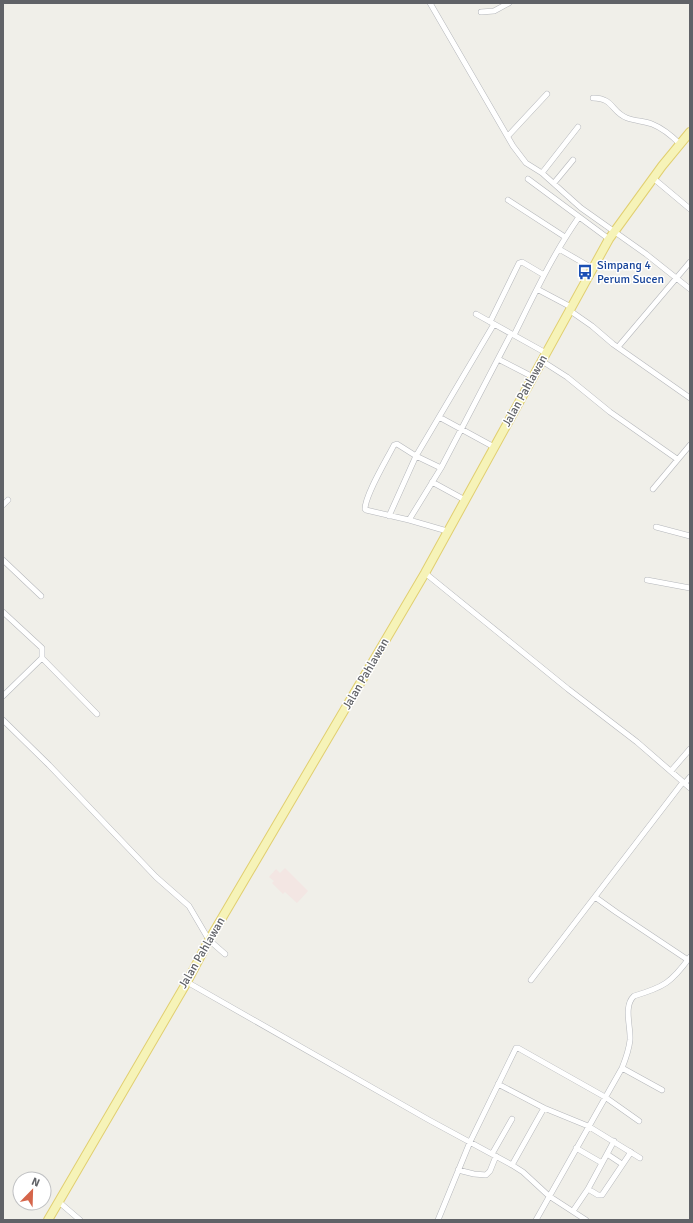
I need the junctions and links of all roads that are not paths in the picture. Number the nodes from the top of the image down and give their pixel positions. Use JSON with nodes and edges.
{"nodes":[{"id":1,"x":430,"y":3,"type":"edge"},
{"id":2,"x":509,"y":3,"type":"edge"},
{"id":3,"x":481,"y":12,"type":"dead end"},
{"id":4,"x":547,"y":94,"type":"dead end"},
{"id":5,"x":593,"y":98,"type":"dead end"},
{"id":6,"x":578,"y":126,"type":"dead end"},
{"id":7,"x":690,"y":132,"type":"edge"},
{"id":8,"x":508,"y":136,"type":"junction"},
{"id":9,"x":680,"y":144,"type":"junction"},
{"id":10,"x":573,"y":160,"type":"dead end"},
{"id":11,"x":542,"y":173,"type":"junction"},
{"id":12,"x":652,"y":178,"type":"junction"},
{"id":13,"x":528,"y":179,"type":"dead end"},
{"id":14,"x":554,"y":184,"type":"junction"},
{"id":15,"x":508,"y":200,"type":"dead end"},
{"id":16,"x":690,"y":209,"type":"edge"},
{"id":17,"x":579,"y":217,"type":"junction"},
{"id":18,"x":613,"y":231,"type":"junction"},
{"id":19,"x":565,"y":237,"type":"junction"},
{"id":20,"x":609,"y":239,"type":"junction"},
{"id":21,"x":559,"y":249,"type":"junction"},
{"id":22,"x":690,"y":262,"type":"edge"},
{"id":23,"x":592,"y":268,"type":"junction"},
{"id":24,"x":544,"y":275,"type":"junction"},
{"id":25,"x":676,"y":278,"type":"junction"},
{"id":26,"x":537,"y":288,"type":"junction"},
{"id":27,"x":690,"y":289,"type":"edge"},
{"id":28,"x":570,"y":308,"type":"junction"},
{"id":29,"x":476,"y":314,"type":"dead end"},
{"id":30,"x":492,"y":323,"type":"junction"},
{"id":31,"x":513,"y":335,"type":"junction"},
{"id":32,"x":618,"y":347,"type":"junction"},
{"id":33,"x":546,"y":352,"type":"junction"},
{"id":34,"x":498,"y":359,"type":"junction"},
{"id":35,"x":542,"y":361,"type":"junction"},
{"id":36,"x":533,"y":377,"type":"junction"},
{"id":37,"x":690,"y":398,"type":"edge"},
{"id":38,"x":439,"y":417,"type":"junction"},
{"id":39,"x":461,"y":429,"type":"junction"},
{"id":40,"x":690,"y":445,"type":"edge"},
{"id":41,"x":494,"y":447,"type":"junction"},
{"id":42,"x":416,"y":456,"type":"junction"},
{"id":43,"x":677,"y":459,"type":"junction"},
{"id":44,"x":441,"y":468,"type":"junction"},
{"id":45,"x":432,"y":482,"type":"junction"},
{"id":46,"x":653,"y":489,"type":"dead end"},
{"id":47,"x":8,"y":500,"type":"dead end"},
{"id":48,"x":465,"y":500,"type":"junction"},
{"id":49,"x":3,"y":505,"type":"edge"},
{"id":50,"x":389,"y":516,"type":"junction"},
{"id":51,"x":409,"y":520,"type":"junction"},
{"id":52,"x":656,"y":527,"type":"dead end"},
{"id":53,"x":447,"y":531,"type":"junction"},
{"id":54,"x":690,"y":536,"type":"edge"},
{"id":55,"x":3,"y":560,"type":"edge"},
{"id":56,"x":425,"y":573,"type":"junction"},
{"id":57,"x":647,"y":580,"type":"dead end"},
{"id":58,"x":690,"y":588,"type":"edge"},
{"id":59,"x":41,"y":596,"type":"dead end"},
{"id":60,"x":3,"y":612,"type":"edge"},
{"id":61,"x":42,"y":658,"type":"junction"},
{"id":62,"x":3,"y":696,"type":"edge"},
{"id":63,"x":97,"y":714,"type":"dead end"},
{"id":64,"x":3,"y":720,"type":"edge"},
{"id":65,"x":690,"y":749,"type":"edge"},
{"id":66,"x":671,"y":771,"type":"junction"},
{"id":67,"x":690,"y":777,"type":"edge"},
{"id":68,"x":684,"y":782,"type":"junction"},
{"id":69,"x":690,"y":788,"type":"edge"},
{"id":70,"x":595,"y":897,"type":"junction"},
{"id":71,"x":210,"y":940,"type":"junction"},
{"id":72,"x":225,"y":954,"type":"dead end"},
{"id":73,"x":689,"y":959,"type":"edge"},
{"id":74,"x":531,"y":980,"type":"dead end"},
{"id":75,"x":187,"y":982,"type":"junction"},
{"id":76,"x":622,"y":1068,"type":"junction"},
{"id":77,"x":498,"y":1084,"type":"junction"},
{"id":78,"x":662,"y":1090,"type":"dead end"},
{"id":79,"x":605,"y":1097,"type":"junction"},
{"id":80,"x":544,"y":1108,"type":"junction"},
{"id":81,"x":512,"y":1119,"type":"dead end"},
{"id":82,"x":639,"y":1121,"type":"dead end"},
{"id":83,"x":588,"y":1126,"type":"junction"},
{"id":84,"x":614,"y":1141,"type":"junction"},
{"id":85,"x":470,"y":1142,"type":"junction"},
{"id":86,"x":576,"y":1148,"type":"junction"},
{"id":87,"x":631,"y":1152,"type":"junction"},
{"id":88,"x":607,"y":1154,"type":"junction"},
{"id":89,"x":494,"y":1155,"type":"junction"},
{"id":90,"x":640,"y":1158,"type":"dead end"},
{"id":91,"x":602,"y":1163,"type":"junction"},
{"id":92,"x":512,"y":1164,"type":"junction"},
{"id":93,"x":622,"y":1164,"type":"junction"},
{"id":94,"x":458,"y":1170,"type":"junction"},
{"id":95,"x":588,"y":1189,"type":"junction"},
{"id":96,"x":549,"y":1196,"type":"junction"},
{"id":97,"x":59,"y":1202,"type":"junction"},
{"id":98,"x":573,"y":1211,"type":"junction"},
{"id":99,"x":48,"y":1220,"type":"edge"},
{"id":100,"x":80,"y":1220,"type":"edge"},
{"id":101,"x":438,"y":1220,"type":"edge"},
{"id":102,"x":536,"y":1220,"type":"edge"},
{"id":103,"x":586,"y":1220,"type":"edge"}],
"edges":[{"from":1,"to":8,"type":"street"},
{"from":2,"to":3,"type":"street"},
{"from":4,"to":8,"type":"street"},
{"from":5,"to":9,"type":"street"},
{"from":6,"to":11,"type":"street"},
{"from":7,"to":9,"type":"main road","name":"Jalan Pahlawan"},
{"from":8,"to":11,"type":"street"},
{"from":9,"to":12,"type":"main road","name":"Jalan Pahlawan"},
{"from":10,"to":14,"type":"street"},
{"from":11,"to":14,"type":"street"},
{"from":12,"to":16,"type":"street"},
{"from":12,"to":18,"type":"main road","name":"Jalan Pahlawan"},
{"from":13,"to":17,"type":"street"},
{"from":14,"to":18,"type":"street"},
{"from":15,"to":19,"type":"street"},
{"from":17,"to":19,"type":"street"},
{"from":17,"to":20,"type":"street"},
{"from":18,"to":20,"type":"main road","name":"Jalan Pahlawan"},
{"from":18,"to":25,"type":"street"},
{"from":19,"to":21,"type":"street"},
{"from":20,"to":23,"type":"main road","name":"Jalan Pahlawan"},
{"from":21,"to":23,"type":"street"},
{"from":21,"to":24,"type":"street"},
{"from":22,"to":25,"type":"street"},
{"from":23,"to":28,"type":"main road","name":"Jalan Pahlawan"},
{"from":24,"to":26,"type":"street"},
{"from":24,"to":30,"type":"street"},
{"from":25,"to":27,"type":"street"},
{"from":25,"to":32,"type":"street"},
{"from":26,"to":28,"type":"street"},
{"from":26,"to":31,"type":"street"},
{"from":28,"to":32,"type":"street"},
{"from":28,"to":33,"type":"main road","name":"Jalan Pahlawan"},
{"from":29,"to":30,"type":"street"},
{"from":30,"to":31,"type":"street"},
{"from":30,"to":38,"type":"street"},
{"from":31,"to":33,"type":"street"},
{"from":31,"to":34,"type":"street"},
{"from":32,"to":37,"type":"street"},
{"from":33,"to":35,"type":"main road","name":"Jalan Pahlawan"},
{"from":34,"to":36,"type":"street"},
{"from":34,"to":39,"type":"street"},
{"from":35,"to":36,"type":"main road","name":"Jalan Pahlawan"},
{"from":35,"to":43,"type":"street"},
{"from":36,"to":41,"type":"main road","name":"Jalan Pahlawan"},
{"from":38,"to":39,"type":"street"},
{"from":38,"to":42,"type":"street"},
{"from":39,"to":41,"type":"street"},
{"from":39,"to":44,"type":"street"},
{"from":40,"to":43,"type":"street"},
{"from":41,"to":48,"type":"main road","name":"Jalan Pahlawan"},
{"from":42,"to":44,"type":"street"},
{"from":42,"to":50,"type":"street"},
{"from":42,"to":50,"type":"street"},
{"from":43,"to":46,"type":"street"},
{"from":44,"to":45,"type":"street"},
{"from":45,"to":48,"type":"street"},
{"from":45,"to":51,"type":"street"},
{"from":47,"to":49,"type":"street"},
{"from":48,"to":53,"type":"main road","name":"Jalan Pahlawan"},
{"from":50,"to":51,"type":"street"},
{"from":51,"to":53,"type":"street"},
{"from":52,"to":54,"type":"street"},
{"from":53,"to":56,"type":"main road","name":"Jalan Pahlawan"},
{"from":55,"to":59,"type":"street"},
{"from":56,"to":66,"type":"street"},
{"from":56,"to":71,"type":"main road","name":"Jalan Pahlawan"},
{"from":57,"to":58,"type":"street"},
{"from":60,"to":61,"type":"street"},
{"from":61,"to":62,"type":"street"},
{"from":61,"to":63,"type":"street"},
{"from":64,"to":71,"type":"street"},
{"from":65,"to":66,"type":"street"},
{"from":66,"to":68,"type":"street"},
{"from":67,"to":68,"type":"street"},
{"from":68,"to":69,"type":"street"},
{"from":68,"to":70,"type":"street"},
{"from":70,"to":73,"type":"street"},
{"from":70,"to":74,"type":"street"},
{"from":71,"to":72,"type":"street"},
{"from":71,"to":75,"type":"main road","name":"Jalan Pahlawan"},
{"from":73,"to":76,"type":"street"},
{"from":75,"to":85,"type":"street"},
{"from":75,"to":97,"type":"main road","name":"Jalan Pahlawan"},
{"from":76,"to":78,"type":"street"},
{"from":76,"to":79,"type":"street"},
{"from":77,"to":79,"type":"street"},
{"from":77,"to":80,"type":"street"},
{"from":77,"to":85,"type":"street"},
{"from":79,"to":82,"type":"street"},
{"from":79,"to":83,"type":"street"},
{"from":80,"to":83,"type":"street"},
{"from":80,"to":92,"type":"street"},
{"from":81,"to":89,"type":"street"},
{"from":83,"to":84,"type":"street"},
{"from":83,"to":86,"type":"street"},
{"from":84,"to":87,"type":"street"},
{"from":84,"to":88,"type":"street"},
{"from":85,"to":89,"type":"street"},
{"from":85,"to":94,"type":"street"},
{"from":86,"to":91,"type":"street"},
{"from":86,"to":96,"type":"street"},
{"from":87,"to":90,"type":"street"},
{"from":87,"to":93,"type":"street"},
{"from":88,"to":91,"type":"street"},
{"from":88,"to":93,"type":"street"},
{"from":89,"to":92,"type":"street"},
{"from":89,"to":94,"type":"street"},
{"from":91,"to":95,"type":"street"},
{"from":92,"to":96,"type":"street"},
{"from":93,"to":95,"type":"street"},
{"from":94,"to":101,"type":"street"},
{"from":95,"to":98,"type":"street"},
{"from":96,"to":98,"type":"street"},
{"from":96,"to":102,"type":"street"},
{"from":97,"to":99,"type":"main road","name":"Jalan Pahlawan"},
{"from":97,"to":100,"type":"street"},
{"from":98,"to":103,"type":"street"}]}
